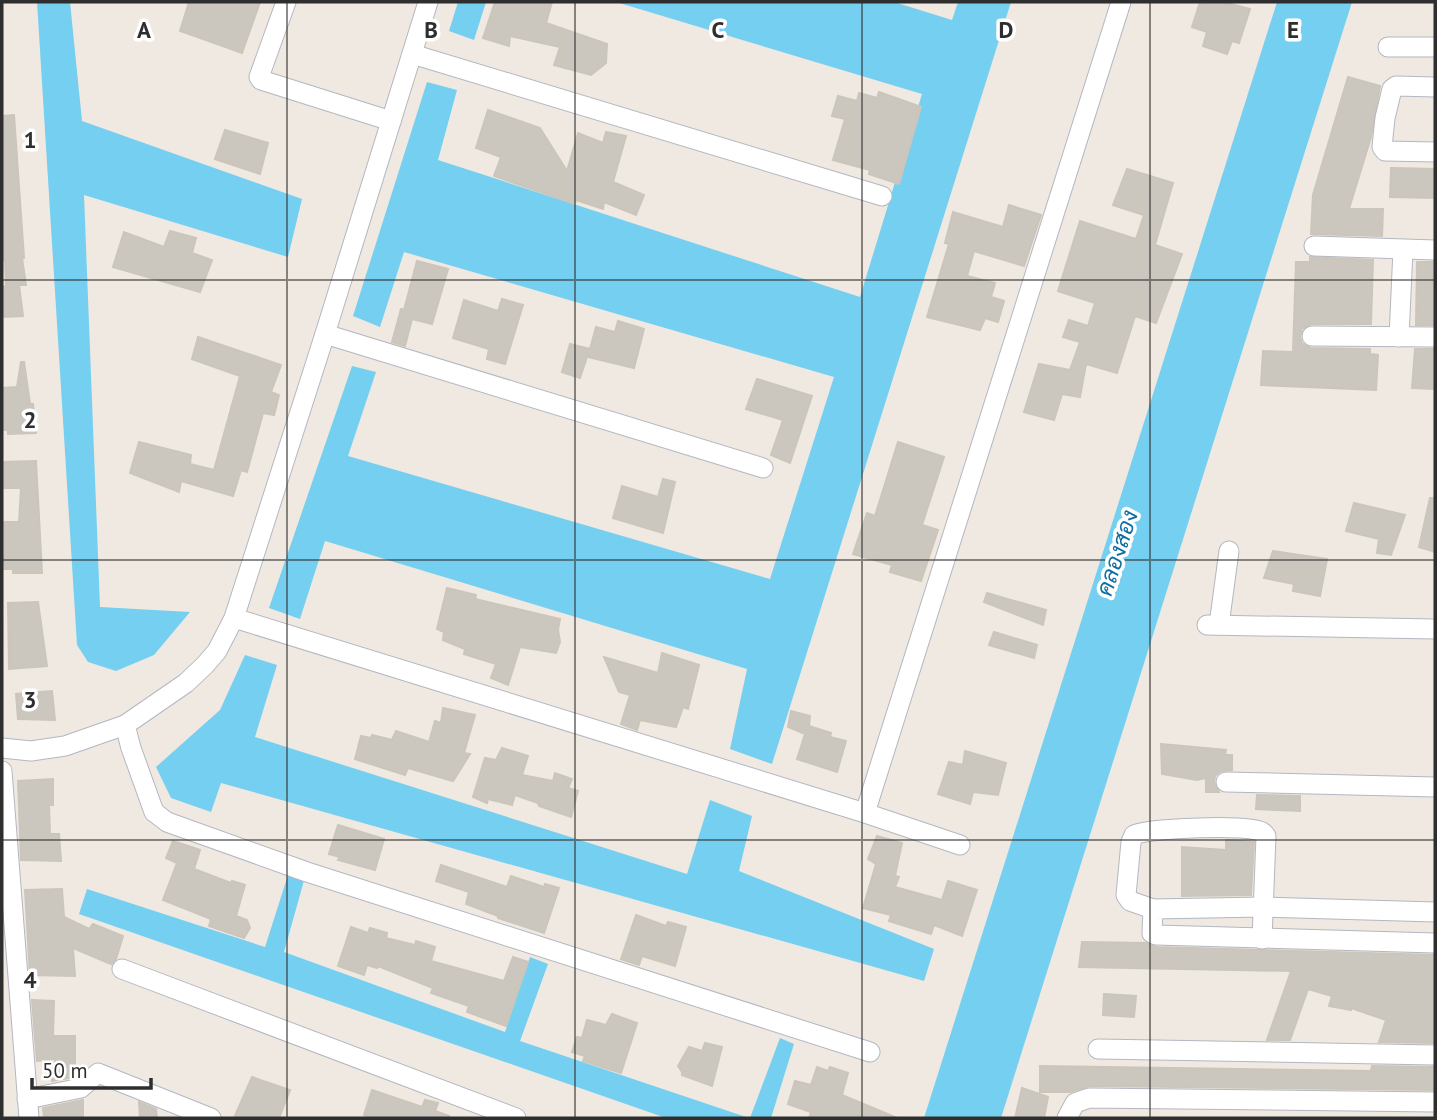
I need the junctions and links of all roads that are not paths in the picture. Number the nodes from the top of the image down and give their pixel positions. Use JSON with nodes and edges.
{"nodes":[{"id":1,"x":286,"y":2,"type":"edge"},
{"id":2,"x":428,"y":2,"type":"edge"},
{"id":3,"x":1121,"y":2,"type":"edge"},
{"id":4,"x":1388,"y":47,"type":"dead end"},
{"id":5,"x":1435,"y":47,"type":"edge"},
{"id":6,"x":412,"y":54,"type":"junction"},
{"id":7,"x":1435,"y":87,"type":"edge"},
{"id":8,"x":391,"y":121,"type":"junction"},
{"id":9,"x":1435,"y":152,"type":"edge"},
{"id":10,"x":882,"y":196,"type":"dead end"},
{"id":11,"x":1314,"y":246,"type":"dead end"},
{"id":12,"x":1403,"y":250,"type":"junction"},
{"id":13,"x":1435,"y":250,"type":"edge"},
{"id":14,"x":326,"y":334,"type":"junction"},
{"id":15,"x":1312,"y":336,"type":"dead end"},
{"id":16,"x":1399,"y":337,"type":"junction"},
{"id":17,"x":1435,"y":337,"type":"edge"},
{"id":18,"x":763,"y":468,"type":"dead end"},
{"id":19,"x":1229,"y":551,"type":"dead end"},
{"id":20,"x":234,"y":618,"type":"junction"},
{"id":21,"x":1435,"y":629,"type":"edge"},
{"id":22,"x":125,"y":725,"type":"junction"},
{"id":23,"x":2,"y":748,"type":"edge"},
{"id":24,"x":2,"y":771,"type":"edge"},
{"id":25,"x":1226,"y":782,"type":"dead end"},
{"id":26,"x":1435,"y":787,"type":"edge"},
{"id":27,"x":865,"y":813,"type":"junction"},
{"id":28,"x":960,"y":845,"type":"dead end"},
{"id":29,"x":1262,"y":907,"type":"junction"},
{"id":30,"x":1153,"y":909,"type":"junction"},
{"id":31,"x":1435,"y":912,"type":"edge"},
{"id":32,"x":1262,"y":939,"type":"junction"},
{"id":33,"x":1435,"y":943,"type":"edge"},
{"id":34,"x":122,"y":970,"type":"dead end"},
{"id":35,"x":1098,"y":1049,"type":"dead end"},
{"id":36,"x":870,"y":1052,"type":"dead end"},
{"id":37,"x":1435,"y":1055,"type":"edge"},
{"id":38,"x":1435,"y":1102,"type":"edge"},
{"id":39,"x":28,"y":1108,"type":"edge"},
{"id":40,"x":211,"y":1118,"type":"edge"},
{"id":41,"x":516,"y":1118,"type":"edge"},
{"id":42,"x":1067,"y":1118,"type":"edge"}],
"edges":[{"from":1,"to":8,"type":"street"},
{"from":2,"to":6,"type":"street"},
{"from":3,"to":27,"type":"street"},
{"from":4,"to":5,"type":"street"},
{"from":6,"to":8,"type":"street"},
{"from":6,"to":10,"type":"street"},
{"from":7,"to":9,"type":"street"},
{"from":8,"to":14,"type":"street"},
{"from":11,"to":12,"type":"street"},
{"from":12,"to":13,"type":"street"},
{"from":12,"to":16,"type":"street"},
{"from":14,"to":18,"type":"street"},
{"from":14,"to":20,"type":"street"},
{"from":15,"to":16,"type":"street"},
{"from":16,"to":17,"type":"street"},
{"from":19,"to":21,"type":"street"},
{"from":20,"to":22,"type":"street"},
{"from":20,"to":27,"type":"street"},
{"from":22,"to":23,"type":"street"},
{"from":22,"to":36,"type":"street"},
{"from":24,"to":39,"type":"street"},
{"from":25,"to":26,"type":"street"},
{"from":27,"to":28,"type":"street"},
{"from":29,"to":30,"type":"street"},
{"from":29,"to":30,"type":"street"},
{"from":29,"to":31,"type":"street"},
{"from":29,"to":32,"type":"street"},
{"from":30,"to":32,"type":"street"},
{"from":32,"to":33,"type":"street"},
{"from":34,"to":41,"type":"street"},
{"from":35,"to":37,"type":"street"},
{"from":38,"to":42,"type":"street"},
{"from":39,"to":40,"type":"street"}]}
